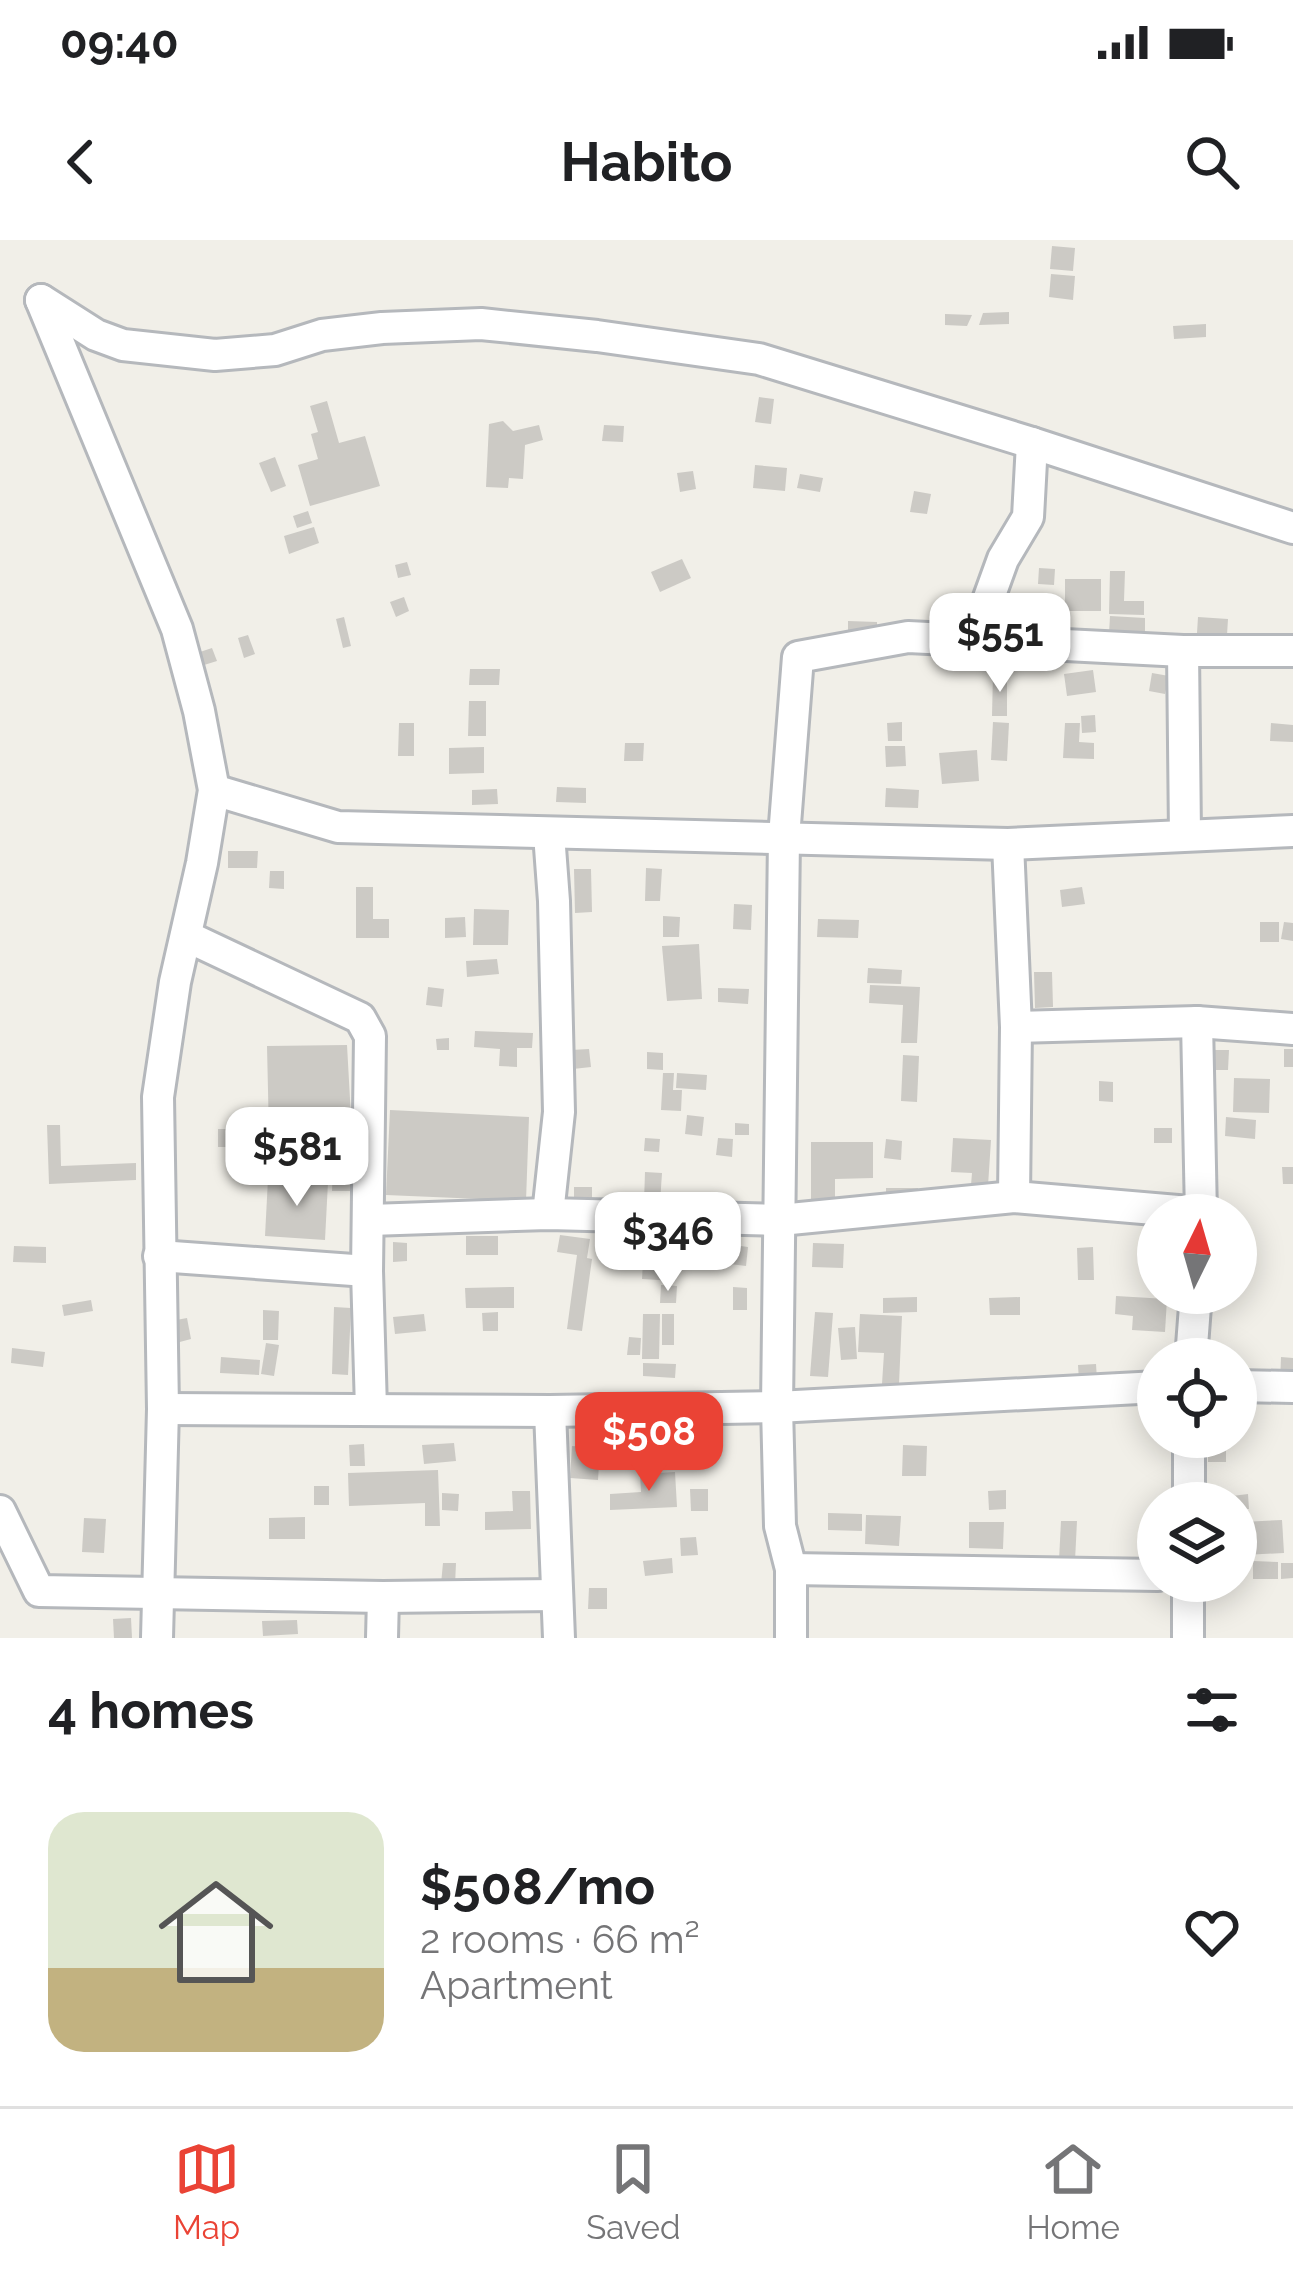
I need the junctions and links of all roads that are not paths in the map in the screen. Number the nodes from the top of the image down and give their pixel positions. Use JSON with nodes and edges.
{"nodes":[{"id":1,"x":1032,"y":442,"type":"junction"},
{"id":2,"x":1293,"y":527,"type":"edge"},
{"id":3,"x":980,"y":640,"type":"junction"},
{"id":4,"x":1183,"y":651,"type":"junction"},
{"id":5,"x":1293,"y":651,"type":"edge"},
{"id":6,"x":214,"y":790,"type":"junction"},
{"id":7,"x":1293,"y":830,"type":"edge"},
{"id":8,"x":549,"y":834,"type":"junction"},
{"id":9,"x":1185,"y":835,"type":"junction"},
{"id":10,"x":784,"y":837,"type":"junction"},
{"id":11,"x":1008,"y":844,"type":"junction"},
{"id":12,"x":185,"y":936,"type":"junction"},
{"id":13,"x":1197,"y":1022,"type":"junction"},
{"id":14,"x":1016,"y":1027,"type":"junction"},
{"id":15,"x":1293,"y":1029,"type":"edge"},
{"id":16,"x":1201,"y":1194,"type":"edge"},
{"id":17,"x":1015,"y":1197,"type":"junction"},
{"id":18,"x":1137,"y":1208,"type":"edge"},
{"id":19,"x":548,"y":1214,"type":"junction"},
{"id":20,"x":370,"y":1220,"type":"junction"},
{"id":21,"x":780,"y":1220,"type":"junction"},
{"id":22,"x":159,"y":1256,"type":"junction"},
{"id":23,"x":368,"y":1271,"type":"junction"},
{"id":24,"x":1257,"y":1386,"type":"edge"},
{"id":25,"x":1293,"y":1387,"type":"edge"},
{"id":26,"x":1137,"y":1388,"type":"edge"},
{"id":27,"x":777,"y":1407,"type":"junction"},
{"id":28,"x":163,"y":1409,"type":"junction"},
{"id":29,"x":371,"y":1409,"type":"junction"},
{"id":30,"x":550,"y":1411,"type":"junction"},
{"id":31,"x":0,"y":1511,"type":"edge"},
{"id":32,"x":791,"y":1569,"type":"junction"},
{"id":33,"x":1137,"y":1575,"type":"edge"},
{"id":34,"x":158,"y":1593,"type":"junction"},
{"id":35,"x":557,"y":1595,"type":"junction"},
{"id":36,"x":383,"y":1597,"type":"junction"},
{"id":37,"x":1188,"y":1602,"type":"edge"},
{"id":38,"x":157,"y":1638,"type":"edge"},
{"id":39,"x":382,"y":1638,"type":"edge"},
{"id":40,"x":559,"y":1638,"type":"edge"},
{"id":41,"x":791,"y":1638,"type":"edge"},
{"id":42,"x":1188,"y":1638,"type":"edge"}],
"edges":[{"from":1,"to":2,"type":"street"},
{"from":1,"to":3,"type":"street"},
{"from":1,"to":6,"type":"street"},
{"from":3,"to":4,"type":"street"},
{"from":3,"to":10,"type":"street"},
{"from":4,"to":5,"type":"street"},
{"from":4,"to":9,"type":"street"},
{"from":6,"to":8,"type":"street"},
{"from":6,"to":12,"type":"street"},
{"from":7,"to":9,"type":"street"},
{"from":8,"to":10,"type":"street"},
{"from":8,"to":19,"type":"street"},
{"from":9,"to":11,"type":"street"},
{"from":10,"to":11,"type":"street"},
{"from":10,"to":21,"type":"street"},
{"from":11,"to":14,"type":"street"},
{"from":12,"to":20,"type":"street"},
{"from":12,"to":22,"type":"street"},
{"from":13,"to":14,"type":"street"},
{"from":13,"to":15,"type":"street"},
{"from":13,"to":16,"type":"street"},
{"from":14,"to":17,"type":"street"},
{"from":17,"to":18,"type":"street"},
{"from":17,"to":21,"type":"street"},
{"from":19,"to":20,"type":"street"},
{"from":19,"to":21,"type":"street"},
{"from":20,"to":23,"type":"street"},
{"from":21,"to":27,"type":"street"},
{"from":22,"to":23,"type":"street"},
{"from":22,"to":28,"type":"street"},
{"from":23,"to":29,"type":"street"},
{"from":24,"to":25,"type":"street"},
{"from":26,"to":27,"type":"street"},
{"from":27,"to":30,"type":"street"},
{"from":27,"to":32,"type":"street"},
{"from":28,"to":29,"type":"street"},
{"from":28,"to":34,"type":"street"},
{"from":29,"to":30,"type":"street"},
{"from":30,"to":35,"type":"street"},
{"from":31,"to":34,"type":"street"},
{"from":32,"to":33,"type":"street"},
{"from":32,"to":41,"type":"street"},
{"from":34,"to":36,"type":"street"},
{"from":34,"to":38,"type":"street"},
{"from":35,"to":36,"type":"street"},
{"from":35,"to":40,"type":"street"},
{"from":36,"to":39,"type":"street"},
{"from":37,"to":42,"type":"street"}]}
